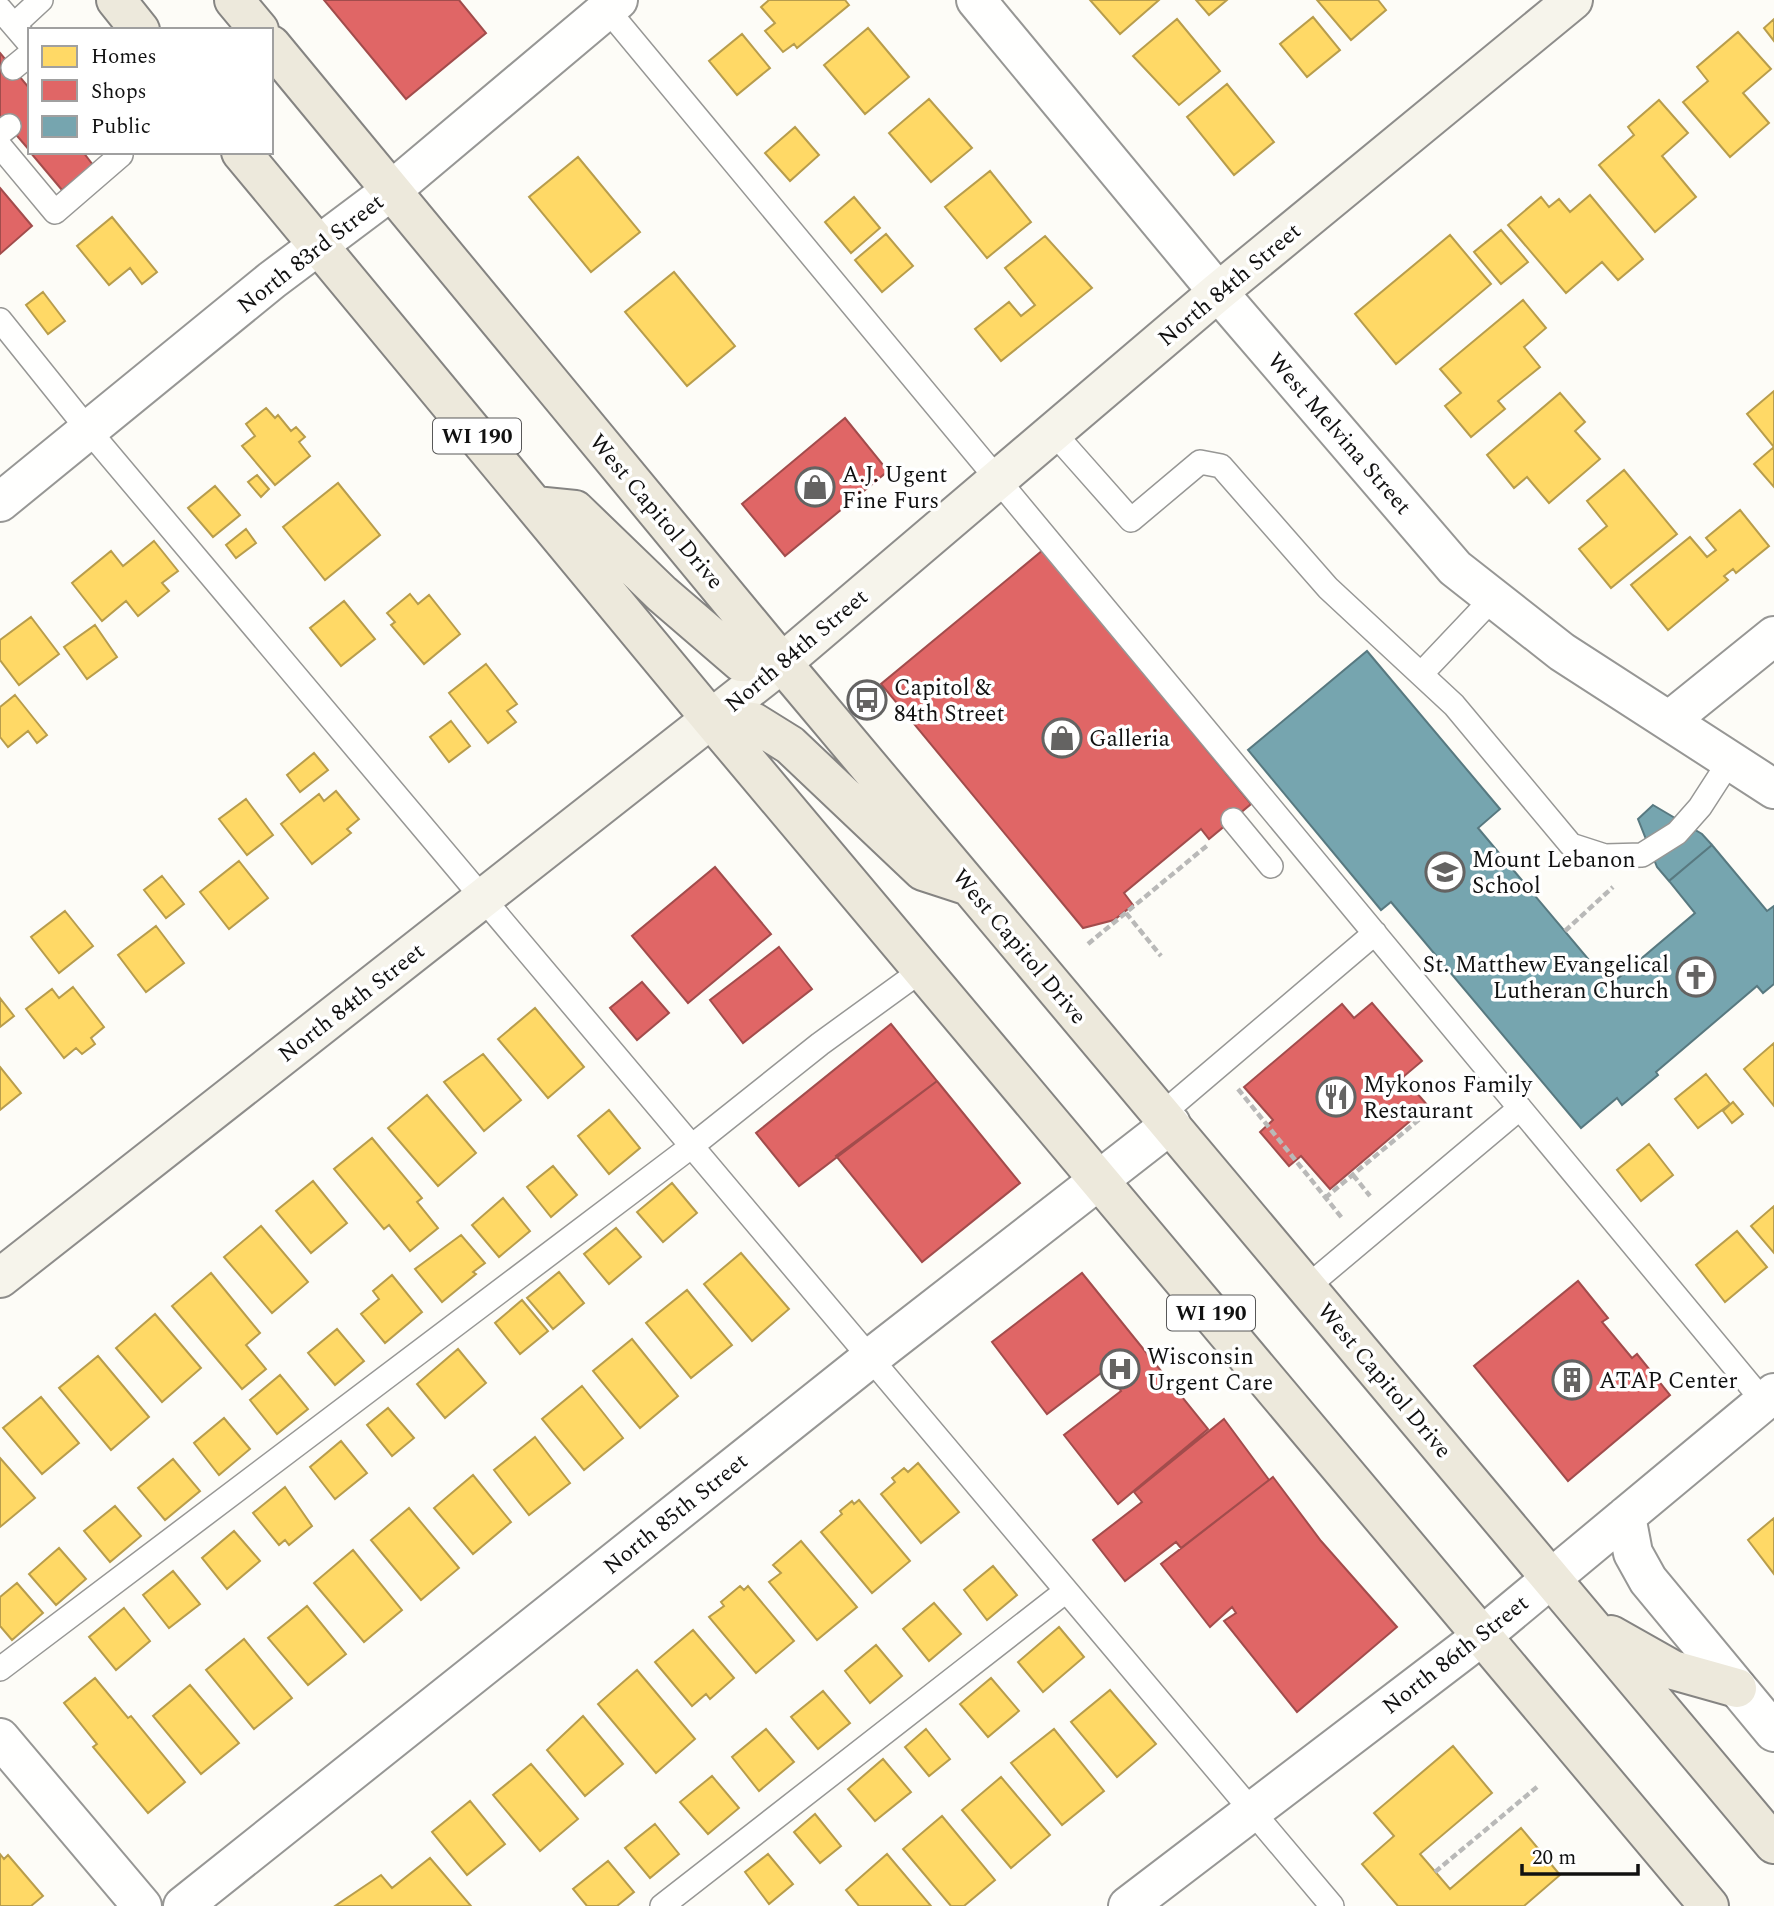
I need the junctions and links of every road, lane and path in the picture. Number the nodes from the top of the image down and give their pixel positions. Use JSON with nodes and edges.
{"nodes":[{"id":1,"x":41,"y":0,"type":"edge"},
{"id":2,"x":116,"y":0,"type":"edge"},
{"id":3,"x":234,"y":0,"type":"edge"},
{"id":4,"x":976,"y":0,"type":"edge"},
{"id":5,"x":1573,"y":0,"type":"edge"},
{"id":6,"x":608,"y":3,"type":"edge"},
{"id":7,"x":5,"y":18,"type":"edge"},
{"id":8,"x":138,"y":28,"type":"edge"},
{"id":9,"x":257,"y":28,"type":"edge"},
{"id":10,"x":28,"y":42,"type":"edge"},
{"id":11,"x":273,"y":47,"type":"edge"},
{"id":12,"x":3,"y":135,"type":"edge"},
{"id":13,"x":120,"y":154,"type":"edge"},
{"id":14,"x":243,"y":154,"type":"edge"},
{"id":15,"x":392,"y":190,"type":"junction"},
{"id":16,"x":317,"y":245,"type":"junction"},
{"id":17,"x":1218,"y":292,"type":"junction"},
{"id":18,"x":0,"y":320,"type":"edge"},
{"id":19,"x":90,"y":432,"type":"junction"},
{"id":20,"x":1053,"y":432,"type":"junction"},
{"id":21,"x":999,"y":479,"type":"junction"},
{"id":22,"x":0,"y":502,"type":"edge"},
{"id":23,"x":535,"y":506,"type":"junction"},
{"id":24,"x":1493,"y":598,"type":"junction"},
{"id":25,"x":1774,"y":636,"type":"edge"},
{"id":26,"x":782,"y":663,"type":"junction"},
{"id":27,"x":1422,"y":673,"type":"junction"},
{"id":28,"x":712,"y":720,"type":"junction"},
{"id":29,"x":1670,"y":720,"type":"junction"},
{"id":30,"x":1731,"y":759,"type":"junction"},
{"id":31,"x":1774,"y":789,"type":"edge"},
{"id":32,"x":1233,"y":820,"type":"dead end"},
{"id":33,"x":1209,"y":844,"type":"dead end"},
{"id":34,"x":1271,"y":866,"type":"dead end"},
{"id":35,"x":1615,"y":884,"type":"dead end"},
{"id":36,"x":970,"y":886,"type":"junction"},
{"id":37,"x":485,"y":897,"type":"junction"},
{"id":38,"x":1126,"y":913,"type":"junction"},
{"id":39,"x":1565,"y":931,"type":"dead end"},
{"id":40,"x":1375,"y":933,"type":"junction"},
{"id":41,"x":1088,"y":944,"type":"dead end"},
{"id":42,"x":1161,"y":956,"type":"dead end"},
{"id":43,"x":922,"y":970,"type":"junction"},
{"id":44,"x":1228,"y":1058,"type":"junction"},
{"id":45,"x":1520,"y":1108,"type":"junction"},
{"id":46,"x":1427,"y":1112,"type":"dead end"},
{"id":47,"x":1166,"y":1119,"type":"junction"},
{"id":48,"x":692,"y":1146,"type":"junction"},
{"id":49,"x":1099,"y":1181,"type":"junction"},
{"id":50,"x":1325,"y":1198,"type":"junction"},
{"id":51,"x":1346,"y":1223,"type":"dead end"},
{"id":52,"x":0,"y":1278,"type":"edge"},
{"id":53,"x":1307,"y":1287,"type":"junction"},
{"id":54,"x":869,"y":1359,"type":"junction"},
{"id":55,"x":1769,"y":1398,"type":"edge"},
{"id":56,"x":1626,"y":1516,"type":"junction"},
{"id":57,"x":1551,"y":1578,"type":"junction"},
{"id":58,"x":1066,"y":1591,"type":"junction"},
{"id":59,"x":1587,"y":1621,"type":"junction"},
{"id":60,"x":1482,"y":1636,"type":"junction"},
{"id":61,"x":0,"y":1669,"type":"edge"},
{"id":62,"x":1737,"y":1688,"type":"junction"},
{"id":63,"x":1774,"y":1732,"type":"edge"},
{"id":64,"x":0,"y":1738,"type":"edge"},
{"id":65,"x":1537,"y":1787,"type":"dead end"},
{"id":66,"x":1252,"y":1810,"type":"junction"},
{"id":67,"x":1774,"y":1844,"type":"edge"},
{"id":68,"x":1436,"y":1872,"type":"dead end"},
{"id":69,"x":142,"y":1906,"type":"edge"},
{"id":70,"x":183,"y":1906,"type":"edge"},
{"id":71,"x":662,"y":1906,"type":"edge"},
{"id":72,"x":1128,"y":1906,"type":"edge"},
{"id":73,"x":1332,"y":1906,"type":"edge"},
{"id":74,"x":1709,"y":1906,"type":"edge"}],
"edges":[{"from":1,"to":7,"type":"lane"},
{"from":2,"to":8,"type":"main road"},
{"from":3,"to":9,"type":"main road"},
{"from":4,"to":17,"type":"street","name":"West Melvina Street"},
{"from":5,"to":17,"type":"street","name":"North 84th Street"},
{"from":6,"to":15,"type":"street","name":"North 83rd Street"},
{"from":6,"to":21,"type":"lane"},
{"from":7,"to":10,"type":"lane"},
{"from":11,"to":15,"type":"main road","name":"West Capitol Drive"},
{"from":12,"to":13,"type":"lane"},
{"from":14,"to":16,"type":"main road","number":"WI 190"},
{"from":15,"to":16,"type":"street","name":"North 83rd Street"},
{"from":15,"to":26,"type":"main road","name":"West Capitol Drive"},
{"from":16,"to":19,"type":"street","name":"North 83rd Street"},
{"from":16,"to":23,"type":"main road","number":"WI 190"},
{"from":17,"to":20,"type":"street","name":"North 84th Street"},
{"from":17,"to":24,"type":"street","name":"West Melvina Street"},
{"from":18,"to":19,"type":"lane"},
{"from":19,"to":22,"type":"street","name":"North 83rd Street"},
{"from":19,"to":37,"type":"lane"},
{"from":20,"to":21,"type":"street","name":"North 84th Street"},
{"from":20,"to":27,"type":"lane"},
{"from":21,"to":26,"type":"street","name":"North 84th Street"},
{"from":21,"to":40,"type":"lane"},
{"from":23,"to":26,"type":"main road"},
{"from":23,"to":28,"type":"main road","number":"WI 190"},
{"from":24,"to":27,"type":"lane"},
{"from":24,"to":29,"type":"street","name":"West Melvina Street"},
{"from":25,"to":29,"type":"street"},
{"from":26,"to":28,"type":"street","name":"North 84th Street"},
{"from":26,"to":36,"type":"main road","name":"West Capitol Drive"},
{"from":27,"to":30,"type":"lane"},
{"from":28,"to":36,"type":"main road"},
{"from":28,"to":37,"type":"street","name":"North 84th Street"},
{"from":28,"to":43,"type":"main road","number":"WI 190"},
{"from":29,"to":30,"type":"street","name":"West Melvina Street"},
{"from":30,"to":31,"type":"street","name":"West Melvina Street"},
{"from":32,"to":34,"type":"lane"},
{"from":33,"to":38,"type":"path"},
{"from":35,"to":39,"type":"path"},
{"from":36,"to":47,"type":"main road","name":"West Capitol Drive"},
{"from":37,"to":48,"type":"lane"},
{"from":37,"to":52,"type":"street","name":"North 84th Street"},
{"from":38,"to":41,"type":"path"},
{"from":38,"to":42,"type":"path"},
{"from":40,"to":44,"type":"lane"},
{"from":40,"to":45,"type":"lane"},
{"from":43,"to":48,"type":"lane"},
{"from":43,"to":49,"type":"main road","number":"WI 190"},
{"from":44,"to":47,"type":"lane"},
{"from":44,"to":50,"type":"path"},
{"from":45,"to":53,"type":"lane"},
{"from":45,"to":55,"type":"lane"},
{"from":46,"to":50,"type":"path"},
{"from":47,"to":49,"type":"street","name":"North 85th Street"},
{"from":47,"to":53,"type":"main road","name":"West Capitol Drive"},
{"from":48,"to":54,"type":"lane"},
{"from":48,"to":61,"type":"lane"},
{"from":49,"to":54,"type":"street","name":"North 85th Street"},
{"from":49,"to":60,"type":"main road","number":"WI 190"},
{"from":50,"to":51,"type":"path"},
{"from":53,"to":57,"type":"main road","name":"West Capitol Drive"},
{"from":54,"to":58,"type":"lane"},
{"from":54,"to":70,"type":"street","name":"North 85th Street"},
{"from":55,"to":56,"type":"street","name":"North 86th Street"},
{"from":56,"to":57,"type":"street","name":"North 86th Street"},
{"from":56,"to":62,"type":"street"},
{"from":57,"to":59,"type":"main road","name":"West Capitol Drive"},
{"from":57,"to":60,"type":"street","name":"North 86th Street"},
{"from":58,"to":66,"type":"lane"},
{"from":58,"to":71,"type":"lane"},
{"from":59,"to":62,"type":"main road"},
{"from":59,"to":67,"type":"main road","name":"West Capitol Drive"},
{"from":60,"to":66,"type":"street","name":"North 86th Street"},
{"from":60,"to":74,"type":"main road","number":"WI 190"},
{"from":62,"to":63,"type":"street"},
{"from":64,"to":69,"type":"street"},
{"from":65,"to":68,"type":"path"},
{"from":66,"to":72,"type":"street","name":"North 86th Street"},
{"from":66,"to":73,"type":"lane"}]}
